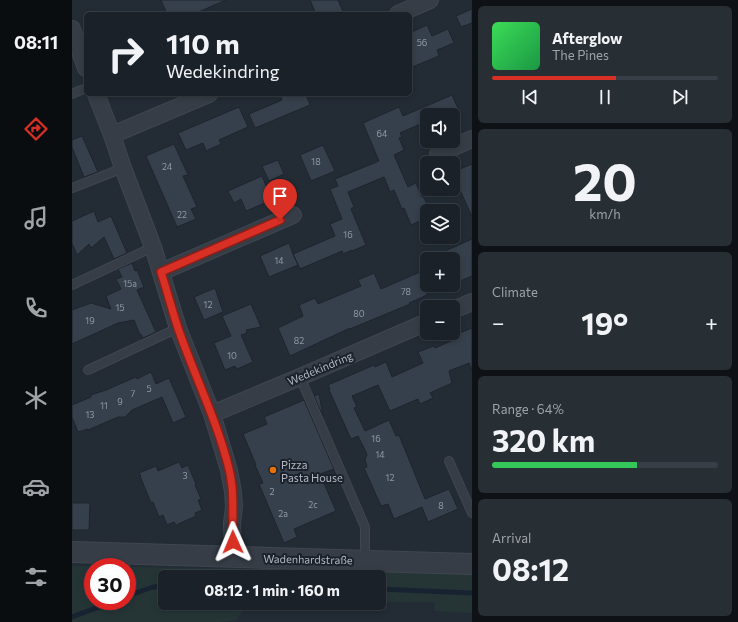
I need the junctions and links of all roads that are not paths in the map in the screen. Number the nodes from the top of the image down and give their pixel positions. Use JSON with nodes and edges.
{"nodes":[{"id":1,"x":430,"y":0,"type":"edge"},
{"id":2,"x":403,"y":12,"type":"edge"},
{"id":3,"x":72,"y":29,"type":"edge"},
{"id":4,"x":84,"y":62,"type":"edge"},
{"id":5,"x":84,"y":89,"type":"edge"},
{"id":6,"x":72,"y":94,"type":"edge"},
{"id":7,"x":97,"y":96,"type":"edge"},
{"id":8,"x":204,"y":96,"type":"edge"},
{"id":9,"x":112,"y":135,"type":"junction"},
{"id":10,"x":472,"y":139,"type":"edge"},
{"id":11,"x":438,"y":154,"type":"dead end"},
{"id":12,"x":123,"y":168,"type":"junction"},
{"id":13,"x":72,"y":188,"type":"edge"},
{"id":14,"x":293,"y":215,"type":"dead end"},
{"id":15,"x":152,"y":247,"type":"junction"},
{"id":16,"x":161,"y":272,"type":"junction"},
{"id":17,"x":72,"y":285,"type":"edge"},
{"id":18,"x":472,"y":302,"type":"edge"},
{"id":19,"x":460,"y":307,"type":"edge"},
{"id":20,"x":420,"y":325,"type":"edge"},
{"id":21,"x":178,"y":328,"type":"junction"},
{"id":22,"x":88,"y":370,"type":"dead end"},
{"id":23,"x":300,"y":377,"type":"junction"},
{"id":24,"x":212,"y":414,"type":"junction"},
{"id":25,"x":449,"y":461,"type":"dead end"},
{"id":26,"x":472,"y":513,"type":"edge"},
{"id":27,"x":72,"y":552,"type":"edge"},
{"id":28,"x":233,"y":557,"type":"junction"},
{"id":29,"x":366,"y":560,"type":"junction"},
{"id":30,"x":472,"y":564,"type":"edge"}],
"edges":[{"from":1,"to":2,"type":"street"},
{"from":3,"to":4,"type":"street"},
{"from":5,"to":6,"type":"lane"},
{"from":7,"to":9,"type":"street"},
{"from":8,"to":9,"type":"street"},
{"from":9,"to":12,"type":"street"},
{"from":10,"to":11,"type":"street"},
{"from":12,"to":13,"type":"lane"},
{"from":12,"to":15,"type":"street"},
{"from":14,"to":16,"type":"street"},
{"from":15,"to":16,"type":"street"},
{"from":15,"to":17,"type":"lane"},
{"from":16,"to":21,"type":"street"},
{"from":18,"to":19,"type":"street"},
{"from":20,"to":23,"type":"street","name":"Wedekindring"},
{"from":21,"to":22,"type":"lane"},
{"from":21,"to":24,"type":"street"},
{"from":23,"to":24,"type":"street","name":"Wedekindring"},
{"from":23,"to":29,"type":"lane"},
{"from":24,"to":28,"type":"street"},
{"from":25,"to":26,"type":"lane"},
{"from":27,"to":28,"type":"street","name":"Wadenhardstraße"},
{"from":28,"to":29,"type":"street","name":"Wadenhardstraße"},
{"from":29,"to":30,"type":"street","name":"Wadenhardstraße"}]}
